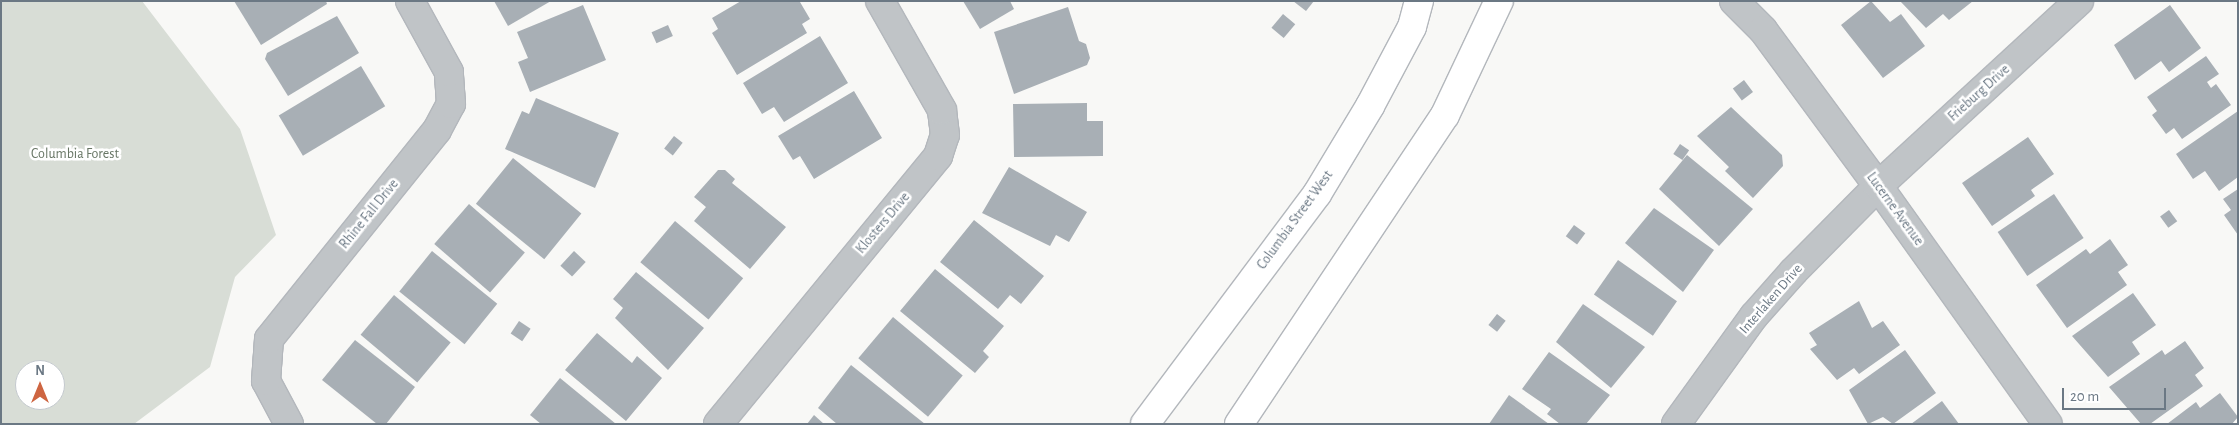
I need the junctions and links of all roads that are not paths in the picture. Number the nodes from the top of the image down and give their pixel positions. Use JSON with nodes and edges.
{"nodes":[{"id":1,"x":410,"y":1,"type":"edge"},
{"id":2,"x":880,"y":1,"type":"edge"},
{"id":3,"x":1419,"y":1,"type":"edge"},
{"id":4,"x":1499,"y":1,"type":"edge"},
{"id":5,"x":1734,"y":1,"type":"edge"},
{"id":6,"x":2079,"y":1,"type":"edge"},
{"id":7,"x":1878,"y":186,"type":"junction"},
{"id":8,"x":289,"y":424,"type":"edge"},
{"id":9,"x":718,"y":424,"type":"edge"},
{"id":10,"x":1145,"y":424,"type":"edge"},
{"id":11,"x":1239,"y":424,"type":"edge"},
{"id":12,"x":1676,"y":424,"type":"edge"},
{"id":13,"x":2048,"y":424,"type":"edge"}],
"edges":[{"from":1,"to":8,"type":"street","name":"Rhine Fall Drive"},
{"from":2,"to":9,"type":"street","name":"Klosters Drive"},
{"from":3,"to":10,"type":"main road","name":"Columbia Street West"},
{"from":4,"to":11,"type":"main road"},
{"from":5,"to":7,"type":"street","name":"Lucerne Avenue"},
{"from":6,"to":7,"type":"street","name":"Frieburg Drive"},
{"from":7,"to":12,"type":"street","name":"Interlaken Drive"},
{"from":7,"to":13,"type":"street","name":"Lucerne Avenue"}]}
